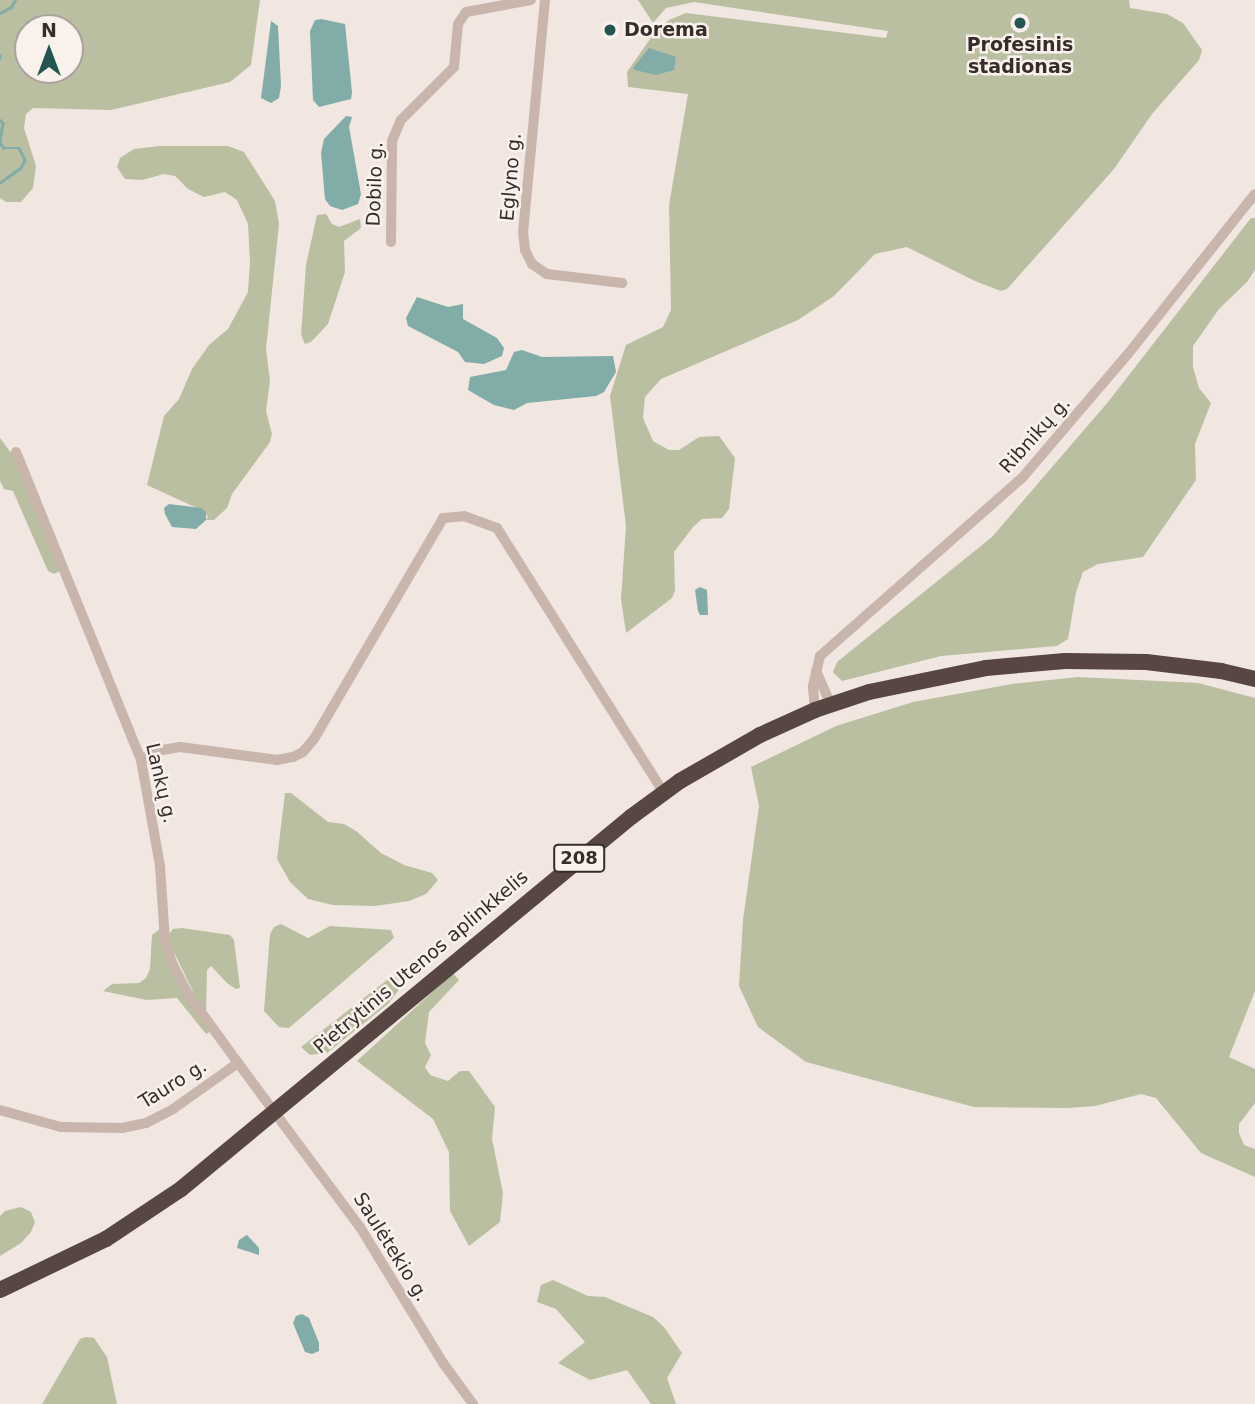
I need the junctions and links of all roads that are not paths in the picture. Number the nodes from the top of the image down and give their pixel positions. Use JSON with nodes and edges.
{"nodes":[{"id":1,"x":531,"y":0,"type":"edge"},
{"id":2,"x":545,"y":0,"type":"edge"},
{"id":3,"x":1255,"y":194,"type":"edge"},
{"id":4,"x":391,"y":242,"type":"dead end"},
{"id":5,"x":622,"y":283,"type":"dead end"},
{"id":6,"x":16,"y":452,"type":"dead end"},
{"id":7,"x":816,"y":671,"type":"junction"},
{"id":8,"x":1255,"y":679,"type":"edge"},
{"id":9,"x":831,"y":704,"type":"junction"},
{"id":10,"x":815,"y":710,"type":"junction"},
{"id":11,"x":141,"y":760,"type":"junction"},
{"id":12,"x":664,"y":793,"type":"junction"},
{"id":13,"x":238,"y":1063,"type":"junction"},
{"id":14,"x":0,"y":1110,"type":"edge"},
{"id":15,"x":275,"y":1111,"type":"junction"},
{"id":16,"x":0,"y":1290,"type":"edge"},
{"id":17,"x":473,"y":1404,"type":"edge"}],
"edges":[{"from":1,"to":4,"type":"street","name":"Dobilo g."},
{"from":2,"to":5,"type":"street","name":"Eglyno g."},
{"from":3,"to":7,"type":"street","name":"Ribnikų g."},
{"from":6,"to":11,"type":"street","name":"Lankų g."},
{"from":7,"to":9,"type":"street"},
{"from":7,"to":10,"type":"street"},
{"from":8,"to":9,"type":"highway","name":"Pietrytinis Utenos aplinkkelis","number":"208"},
{"from":9,"to":10,"type":"highway","name":"Pietrytinis Utenos aplinkkelis","number":"208"},
{"from":10,"to":12,"type":"highway","name":"Pietrytinis Utenos aplinkkelis","number":"208"},
{"from":11,"to":12,"type":"street"},
{"from":11,"to":13,"type":"street","name":"Lankų g."},
{"from":12,"to":15,"type":"highway","name":"Pietrytinis Utenos aplinkkelis","number":"208"},
{"from":13,"to":14,"type":"street","name":"Tauro g."},
{"from":13,"to":15,"type":"street","name":"Lankų g."},
{"from":15,"to":16,"type":"highway","name":"Pietrytinis Utenos aplinkkelis","number":"208"},
{"from":15,"to":17,"type":"street","name":"Saulėtekio g."}]}
